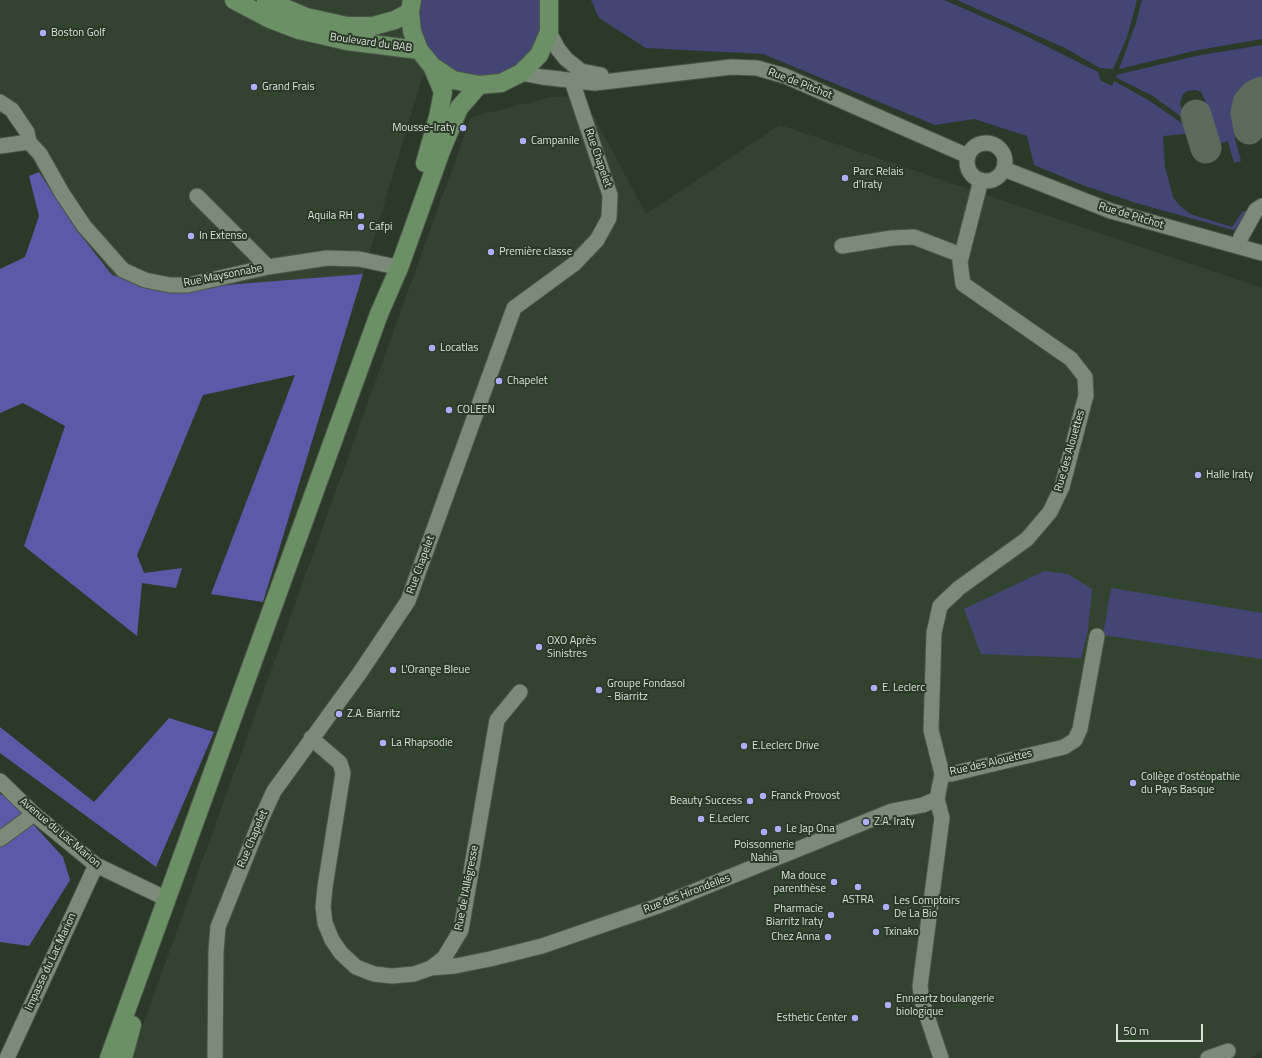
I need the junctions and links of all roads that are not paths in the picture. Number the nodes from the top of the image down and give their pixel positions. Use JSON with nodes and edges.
{"nodes":[{"id":1,"x":234,"y":0,"type":"edge"},
{"id":2,"x":266,"y":0,"type":"edge"},
{"id":3,"x":549,"y":0,"type":"edge"},
{"id":4,"x":412,"y":6,"type":"edge"},
{"id":5,"x":549,"y":32,"type":"junction"},
{"id":6,"x":419,"y":50,"type":"junction"},
{"id":7,"x":432,"y":66,"type":"junction"},
{"id":8,"x":521,"y":73,"type":"junction"},
{"id":9,"x":622,"y":79,"type":"junction"},
{"id":10,"x":572,"y":81,"type":"junction"},
{"id":11,"x":478,"y":85,"type":"junction"},
{"id":12,"x":0,"y":102,"type":"edge"},
{"id":13,"x":29,"y":142,"type":"junction"},
{"id":14,"x":0,"y":146,"type":"edge"},
{"id":15,"x":968,"y":156,"type":"junction"},
{"id":16,"x":1004,"y":169,"type":"junction"},
{"id":17,"x":981,"y":180,"type":"junction"},
{"id":18,"x":197,"y":196,"type":"dead end"},
{"id":19,"x":1262,"y":206,"type":"edge"},
{"id":20,"x":842,"y":246,"type":"dead end"},
{"id":21,"x":1238,"y":246,"type":"junction"},
{"id":22,"x":1262,"y":253,"type":"edge"},
{"id":23,"x":961,"y":255,"type":"junction"},
{"id":24,"x":392,"y":266,"type":"junction"},
{"id":25,"x":268,"y":267,"type":"junction"},
{"id":26,"x":379,"y":314,"type":"junction"},
{"id":27,"x":1097,"y":636,"type":"dead end"},
{"id":28,"x":520,"y":692,"type":"dead end"},
{"id":29,"x":311,"y":738,"type":"junction"},
{"id":30,"x":942,"y":774,"type":"junction"},
{"id":31,"x":0,"y":781,"type":"edge"},
{"id":32,"x":937,"y":799,"type":"junction"},
{"id":33,"x":34,"y":814,"type":"junction"},
{"id":34,"x":0,"y":839,"type":"edge"},
{"id":35,"x":96,"y":865,"type":"junction"},
{"id":36,"x":167,"y":899,"type":"junction"},
{"id":37,"x":431,"y":968,"type":"junction"},
{"id":38,"x":141,"y":971,"type":"junction"},
{"id":39,"x":1228,"y":1051,"type":"dead end"},
{"id":40,"x":6,"y":1058,"type":"edge"},
{"id":41,"x":98,"y":1058,"type":"edge"},
{"id":42,"x":109,"y":1058,"type":"edge"},
{"id":43,"x":123,"y":1058,"type":"edge"},
{"id":44,"x":215,"y":1058,"type":"edge"},
{"id":45,"x":941,"y":1058,"type":"edge"},
{"id":46,"x":1208,"y":1058,"type":"edge"}],
"edges":[{"from":1,"to":6,"type":"main road","name":"Boulevard du BAB"},
{"from":2,"to":4,"type":"main road","name":"Boulevard du BAB"},
{"from":3,"to":5,"type":"main road"},
{"from":4,"to":6,"type":"main road"},
{"from":5,"to":8,"type":"main road"},
{"from":5,"to":9,"type":"street"},
{"from":6,"to":7,"type":"main road"},
{"from":7,"to":11,"type":"main road"},
{"from":7,"to":24,"type":"main road"},
{"from":8,"to":10,"type":"street","name":"Rue de Pitchot"},
{"from":8,"to":11,"type":"main road"},
{"from":9,"to":10,"type":"street","name":"Rue de Pitchot"},
{"from":9,"to":15,"type":"street","name":"Rue de Pitchot"},
{"from":10,"to":29,"type":"street","name":"Rue Chapelet"},
{"from":11,"to":26,"type":"main road"},
{"from":12,"to":13,"type":"street","name":"Rue Maysonnabe"},
{"from":13,"to":14,"type":"street"},
{"from":13,"to":25,"type":"street","name":"Rue Maysonnabe"},
{"from":15,"to":16,"type":"street"},
{"from":15,"to":17,"type":"street"},
{"from":16,"to":17,"type":"street"},
{"from":16,"to":21,"type":"street","name":"Rue de Pitchot"},
{"from":17,"to":23,"type":"street"},
{"from":18,"to":25,"type":"street"},
{"from":19,"to":21,"type":"street"},
{"from":20,"to":23,"type":"street"},
{"from":21,"to":22,"type":"street","name":"Rue de Pitchot"},
{"from":23,"to":30,"type":"street","name":"Rue des Alouettes"},
{"from":24,"to":25,"type":"street","name":"Rue Maysonnabe"},
{"from":24,"to":26,"type":"main road"},
{"from":26,"to":36,"type":"main road"},
{"from":27,"to":30,"type":"street","name":"Rue des Alouettes"},
{"from":28,"to":37,"type":"street","name":"Rue de l'Allégresse"},
{"from":29,"to":37,"type":"street","name":"Rue de l'Allégresse"},
{"from":29,"to":44,"type":"street","name":"Rue Chapelet"},
{"from":30,"to":32,"type":"street","name":"Rue des Alouettes"},
{"from":31,"to":33,"type":"street","name":"Avenue du Lac Marion"},
{"from":32,"to":37,"type":"street","name":"Rue des Hirondelles"},
{"from":32,"to":45,"type":"street"},
{"from":33,"to":34,"type":"street"},
{"from":33,"to":35,"type":"street","name":"Avenue du Lac Marion"},
{"from":35,"to":36,"type":"street","name":"Avenue du Lac Marion"},
{"from":35,"to":40,"type":"street","name":"Impasse du Lac Marion"},
{"from":36,"to":38,"type":"main road"},
{"from":38,"to":41,"type":"main road"},
{"from":38,"to":42,"type":"main road"},
{"from":38,"to":43,"type":"main road"},
{"from":39,"to":46,"type":"street"}]}
